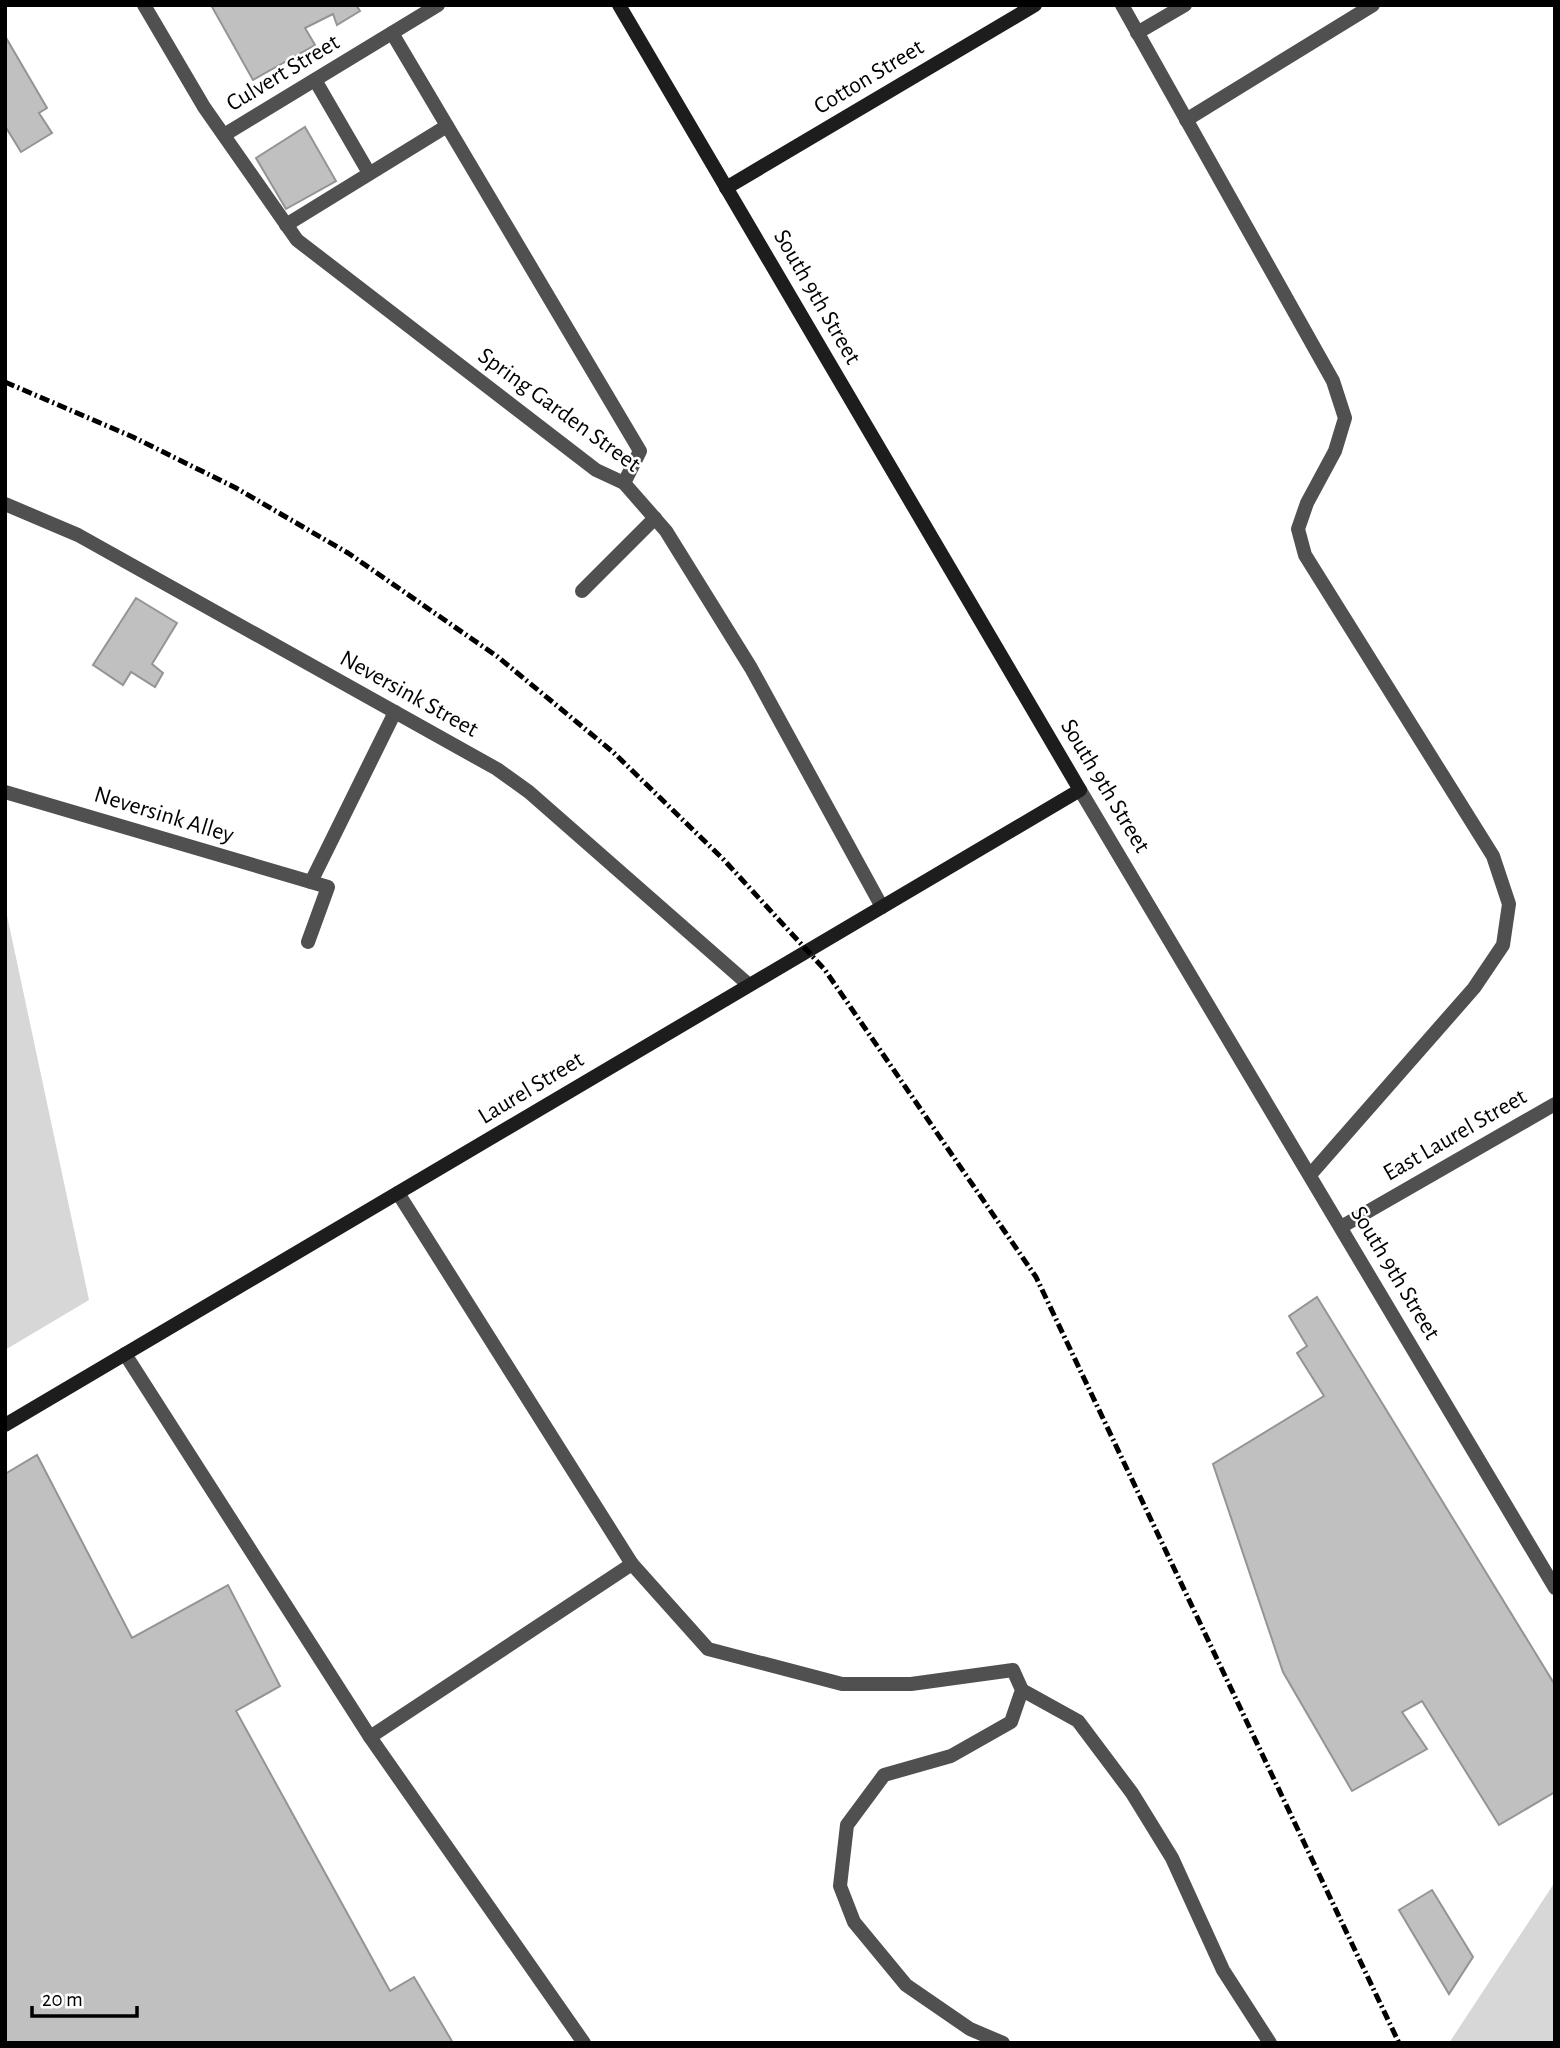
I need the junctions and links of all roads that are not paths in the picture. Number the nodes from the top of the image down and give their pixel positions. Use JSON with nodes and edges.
{"nodes":[{"id":1,"x":144,"y":5,"type":"edge"},
{"id":2,"x":438,"y":5,"type":"edge"},
{"id":3,"x":619,"y":5,"type":"edge"},
{"id":4,"x":1035,"y":5,"type":"edge"},
{"id":5,"x":1122,"y":5,"type":"edge"},
{"id":6,"x":1185,"y":5,"type":"edge"},
{"id":7,"x":1373,"y":5,"type":"edge"},
{"id":8,"x":422,"y":9,"type":"edge"},
{"id":9,"x":392,"y":33,"type":"junction"},
{"id":10,"x":1138,"y":33,"type":"junction"},
{"id":11,"x":314,"y":80,"type":"junction"},
{"id":12,"x":1186,"y":120,"type":"junction"},
{"id":13,"x":447,"y":126,"type":"junction"},
{"id":14,"x":224,"y":135,"type":"junction"},
{"id":15,"x":369,"y":173,"type":"junction"},
{"id":16,"x":726,"y":188,"type":"junction"},
{"id":17,"x":286,"y":225,"type":"junction"},
{"id":18,"x":624,"y":483,"type":"junction"},
{"id":19,"x":5,"y":504,"type":"edge"},
{"id":20,"x":655,"y":518,"type":"junction"},
{"id":21,"x":582,"y":591,"type":"dead end"},
{"id":22,"x":395,"y":712,"type":"junction"},
{"id":23,"x":1080,"y":790,"type":"junction"},
{"id":24,"x":5,"y":792,"type":"edge"},
{"id":25,"x":311,"y":882,"type":"junction"},
{"id":26,"x":882,"y":907,"type":"junction"},
{"id":27,"x":308,"y":942,"type":"dead end"},
{"id":28,"x":749,"y":985,"type":"junction"},
{"id":29,"x":1555,"y":1104,"type":"edge"},
{"id":30,"x":1310,"y":1175,"type":"junction"},
{"id":31,"x":398,"y":1193,"type":"junction"},
{"id":32,"x":1341,"y":1227,"type":"junction"},
{"id":33,"x":125,"y":1354,"type":"junction"},
{"id":34,"x":5,"y":1425,"type":"edge"},
{"id":35,"x":632,"y":1564,"type":"junction"},
{"id":36,"x":1555,"y":1588,"type":"edge"},
{"id":37,"x":1022,"y":1690,"type":"junction"},
{"id":38,"x":370,"y":1738,"type":"junction"},
{"id":39,"x":584,"y":2043,"type":"edge"},
{"id":40,"x":1003,"y":2043,"type":"edge"},
{"id":41,"x":1270,"y":2043,"type":"edge"}],
"edges":[{"from":1,"to":14,"type":"street","name":"Spring Garden Street"},
{"from":2,"to":8,"type":"street","name":"Culvert Street"},
{"from":3,"to":16,"type":"street","name":"South 9th Street"},
{"from":4,"to":16,"type":"street","name":"Cotton Street"},
{"from":5,"to":10,"type":"street"},
{"from":6,"to":10,"type":"street"},
{"from":7,"to":12,"type":"street"},
{"from":8,"to":9,"type":"street","name":"Culvert Street"},
{"from":9,"to":11,"type":"street","name":"Culvert Street"},
{"from":9,"to":13,"type":"street"},
{"from":10,"to":12,"type":"street"},
{"from":11,"to":14,"type":"street","name":"Culvert Street"},
{"from":11,"to":15,"type":"street"},
{"from":12,"to":30,"type":"street"},
{"from":13,"to":15,"type":"street"},
{"from":13,"to":18,"type":"street"},
{"from":14,"to":17,"type":"street","name":"Spring Garden Street"},
{"from":15,"to":17,"type":"street"},
{"from":16,"to":23,"type":"street","name":"South 9th Street"},
{"from":17,"to":18,"type":"street","name":"Spring Garden Street"},
{"from":18,"to":20,"type":"street","name":"Spring Garden Street"},
{"from":19,"to":22,"type":"street","name":"Neversink Street"},
{"from":20,"to":21,"type":"street"},
{"from":20,"to":26,"type":"street","name":"Spring Garden Street"},
{"from":22,"to":25,"type":"street"},
{"from":22,"to":28,"type":"street","name":"Neversink Street"},
{"from":23,"to":26,"type":"street","name":"Laurel Street"},
{"from":23,"to":30,"type":"street","name":"South 9th Street"},
{"from":24,"to":25,"type":"street","name":"Neversink Alley"},
{"from":25,"to":27,"type":"street"},
{"from":26,"to":28,"type":"street","name":"Laurel Street"},
{"from":28,"to":31,"type":"street","name":"Laurel Street"},
{"from":29,"to":32,"type":"street","name":"East Laurel Street"},
{"from":30,"to":32,"type":"street","name":"South 9th Street"},
{"from":31,"to":33,"type":"street","name":"Laurel Street"},
{"from":31,"to":35,"type":"street"},
{"from":32,"to":36,"type":"street","name":"South 9th Street"},
{"from":33,"to":34,"type":"street","name":"Laurel Street"},
{"from":33,"to":38,"type":"street"},
{"from":35,"to":37,"type":"street"},
{"from":35,"to":38,"type":"street"},
{"from":37,"to":40,"type":"street"},
{"from":37,"to":41,"type":"street"},
{"from":38,"to":39,"type":"street"}]}
